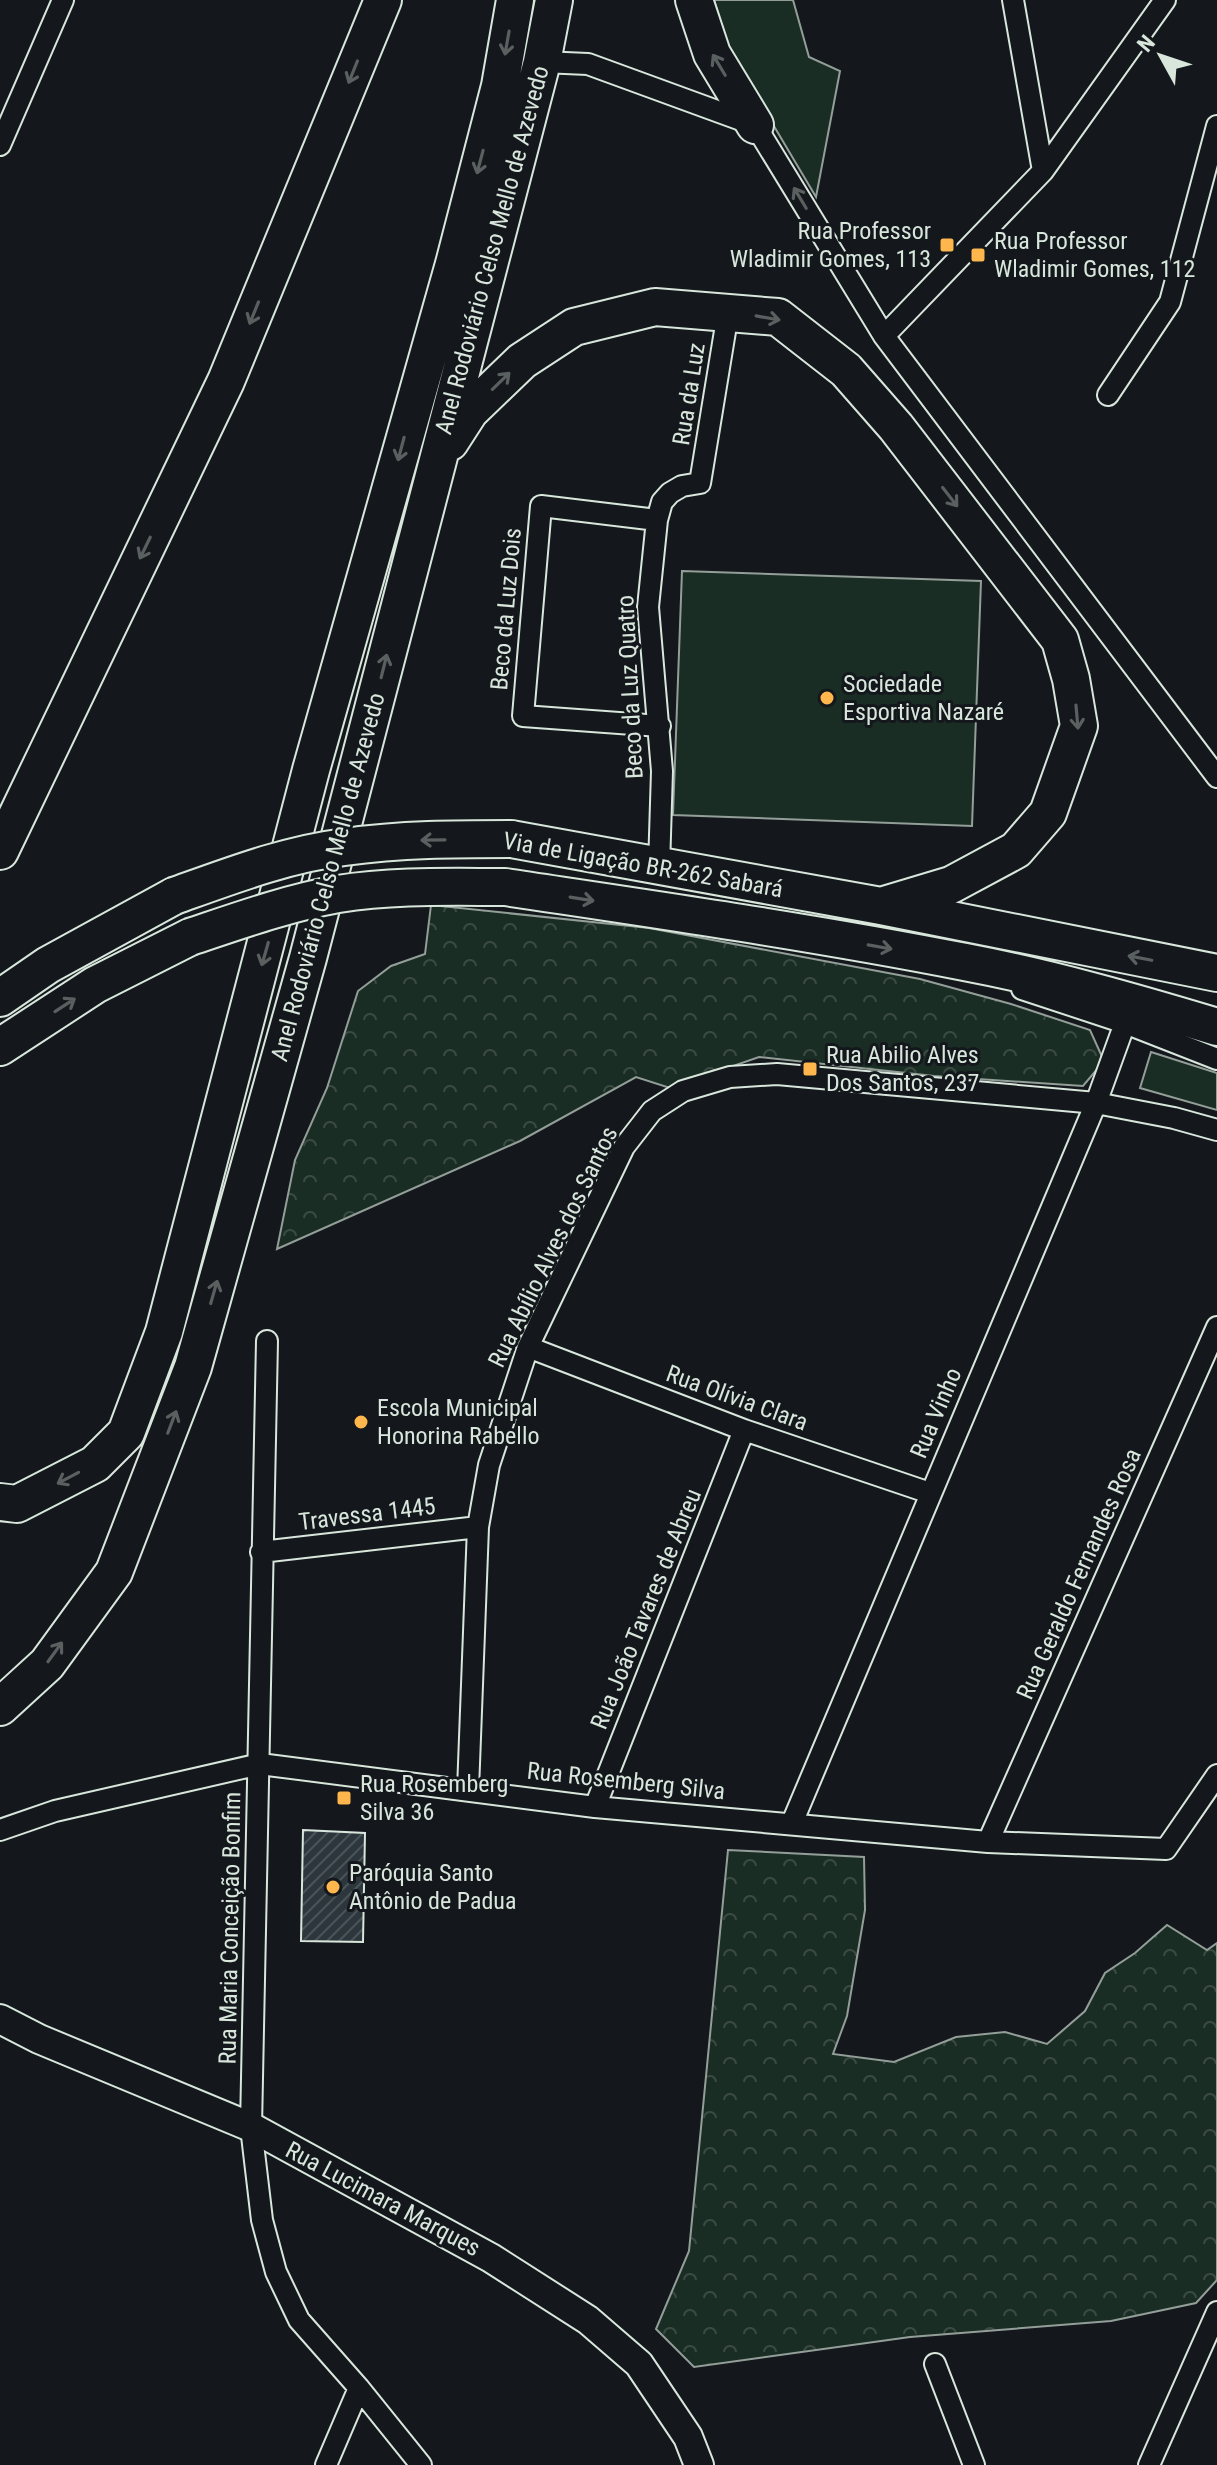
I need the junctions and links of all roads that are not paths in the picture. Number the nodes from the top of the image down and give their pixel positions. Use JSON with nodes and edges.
{"nodes":[{"id":1,"x":63,"y":0,"type":"edge"},
{"id":2,"x":383,"y":0,"type":"edge"},
{"id":3,"x":515,"y":0,"type":"edge"},
{"id":4,"x":554,"y":0,"type":"edge"},
{"id":5,"x":694,"y":0,"type":"edge"},
{"id":6,"x":1013,"y":0,"type":"edge"},
{"id":7,"x":1165,"y":0,"type":"edge"},
{"id":8,"x":542,"y":62,"type":"junction"},
{"id":9,"x":755,"y":125,"type":"junction"},
{"id":10,"x":1217,"y":126,"type":"edge"},
{"id":11,"x":0,"y":145,"type":"edge"},
{"id":12,"x":1043,"y":171,"type":"junction"},
{"id":13,"x":728,"y":313,"type":"junction"},
{"id":14,"x":884,"y":336,"type":"junction"},
{"id":15,"x":1108,"y":395,"type":"dead end"},
{"id":16,"x":436,"y":463,"type":"junction"},
{"id":17,"x":700,"y":483,"type":"joint"},
{"id":18,"x":657,"y":520,"type":"junction"},
{"id":19,"x":660,"y":726,"type":"junction"},
{"id":20,"x":1217,"y":777,"type":"edge"},
{"id":21,"x":0,"y":851,"type":"edge"},
{"id":22,"x":659,"y":867,"type":"junction"},
{"id":23,"x":881,"y":906,"type":"junction"},
{"id":24,"x":968,"y":962,"type":"junction"},
{"id":25,"x":1217,"y":973,"type":"edge"},
{"id":26,"x":0,"y":998,"type":"edge"},
{"id":27,"x":1125,"y":1023,"type":"junction"},
{"id":28,"x":1217,"y":1027,"type":"edge"},
{"id":29,"x":0,"y":1047,"type":"edge"},
{"id":30,"x":1217,"y":1059,"type":"edge"},
{"id":31,"x":1096,"y":1103,"type":"junction"},
{"id":32,"x":1217,"y":1130,"type":"edge"},
{"id":33,"x":1217,"y":1327,"type":"edge"},
{"id":34,"x":267,"y":1341,"type":"dead end"},
{"id":35,"x":528,"y":1347,"type":"junction"},
{"id":36,"x":744,"y":1430,"type":"junction"},
{"id":37,"x":930,"y":1493,"type":"junction"},
{"id":38,"x":0,"y":1502,"type":"edge"},
{"id":39,"x":478,"y":1527,"type":"junction"},
{"id":40,"x":261,"y":1552,"type":"junction"},
{"id":41,"x":0,"y":1707,"type":"edge"},
{"id":42,"x":260,"y":1764,"type":"junction"},
{"id":43,"x":1217,"y":1775,"type":"edge"},
{"id":44,"x":468,"y":1790,"type":"junction"},
{"id":45,"x":595,"y":1807,"type":"junction"},
{"id":46,"x":792,"y":1823,"type":"junction"},
{"id":47,"x":0,"y":1830,"type":"edge"},
{"id":48,"x":988,"y":1842,"type":"junction"},
{"id":49,"x":0,"y":2019,"type":"edge"},
{"id":50,"x":251,"y":2127,"type":"junction"},
{"id":51,"x":1217,"y":2312,"type":"edge"},
{"id":52,"x":935,"y":2364,"type":"dead end"},
{"id":53,"x":359,"y":2388,"type":"junction"},
{"id":54,"x":326,"y":2465,"type":"edge"},
{"id":55,"x":421,"y":2465,"type":"edge"},
{"id":56,"x":699,"y":2465,"type":"edge"},
{"id":57,"x":974,"y":2465,"type":"edge"},
{"id":58,"x":1149,"y":2465,"type":"edge"}],
"edges":[{"from":1,"to":11,"type":"street"},
{"from":2,"to":21,"type":"highway","one_way":true},
{"from":3,"to":38,"type":"highway","one_way":true},
{"from":4,"to":8,"type":"highway","name":"Anel Rodoviário Celso Mello de Azevedo"},
{"from":9,"to":5,"type":"highway","one_way":true},
{"from":6,"to":12,"type":"street"},
{"from":7,"to":12,"type":"street"},
{"from":8,"to":9,"type":"street"},
{"from":8,"to":16,"type":"highway","name":"Anel Rodoviário Celso Mello de Azevedo"},
{"from":14,"to":9,"type":"street","one_way":true},
{"from":10,"to":15,"type":"street"},
{"from":12,"to":14,"type":"street"},
{"from":16,"to":13,"type":"highway","one_way":true},
{"from":13,"to":17,"type":"street","name":"Rua da Luz"},
{"from":13,"to":23,"type":"highway","one_way":true},
{"from":14,"to":20,"type":"street"},
{"from":41,"to":16,"type":"highway","name":"Anel Rodoviário Celso Mello de Azevedo","one_way":true},
{"from":17,"to":18,"type":"street","name":"Beco da Luz Quatro"},
{"from":18,"to":19,"type":"street","name":"Beco da Luz Quatro"},
{"from":18,"to":19,"type":"street","name":"Beco da Luz Dois"},
{"from":19,"to":22,"type":"street","name":"Beco da Luz Quatro"},
{"from":22,"to":23,"type":"highway","name":"Via de Ligação BR-262 Sabará"},
{"from":22,"to":26,"type":"highway","name":"Via de Ligação BR-262 Sabará","one_way":true,"bridge":true},
{"from":25,"to":23,"type":"highway","name":"Via de Ligação BR-262 Sabará","one_way":true},
{"from":24,"to":27,"type":"street","name":"Via de Ligação BR-262 Sabará"},
{"from":24,"to":28,"type":"highway","name":"Via de Ligação BR-262 Sabará"},
{"from":29,"to":24,"type":"highway","name":"Via de Ligação BR-262 Sabará","one_way":true,"bridge":true},
{"from":27,"to":30,"type":"street","name":"Via de Ligação BR-262 Sabará"},
{"from":27,"to":31,"type":"street","name":"Rua Vinho"},
{"from":31,"to":32,"type":"street","name":"Rua Abílio Alves dos Santos"},
{"from":31,"to":35,"type":"street","name":"Rua Abílio Alves dos Santos"},
{"from":31,"to":37,"type":"street","name":"Rua Vinho"},
{"from":33,"to":48,"type":"street","name":"Rua Geraldo Fernandes Rosa"},
{"from":34,"to":40,"type":"street","name":"Rua Maria Conceição Bonfim"},
{"from":35,"to":36,"type":"street","name":"Rua Olívia Clara"},
{"from":35,"to":39,"type":"street","name":"Rua Abílio Alves dos Santos"},
{"from":36,"to":37,"type":"street","name":"Rua Olívia Clara"},
{"from":36,"to":45,"type":"street","name":"Rua João Tavares de Abreu"},
{"from":37,"to":46,"type":"street","name":"Rua Vinho"},
{"from":39,"to":40,"type":"street","name":"Travessa 1445"},
{"from":39,"to":44,"type":"street","name":"Rua Abílio Alves dos Santos"},
{"from":40,"to":42,"type":"street","name":"Rua Maria Conceição Bonfim"},
{"from":42,"to":44,"type":"street","name":"Rua Rosemberg Silva"},
{"from":42,"to":47,"type":"street","name":"Rua Rosemberg Silva"},
{"from":42,"to":50,"type":"street","name":"Rua Maria Conceição Bonfim"},
{"from":43,"to":48,"type":"street","name":"Rua Rosemberg Silva"},
{"from":44,"to":45,"type":"street","name":"Rua Rosemberg Silva"},
{"from":45,"to":46,"type":"street","name":"Rua Rosemberg Silva"},
{"from":46,"to":48,"type":"street","name":"Rua Rosemberg Silva"},
{"from":49,"to":50,"type":"street","name":"Rua Lucimara Marques"},
{"from":50,"to":53,"type":"street","name":"Rua Maria Conceição Bonfim"},
{"from":50,"to":56,"type":"street","name":"Rua Lucimara Marques"},
{"from":51,"to":58,"type":"street"},
{"from":52,"to":57,"type":"street"},
{"from":53,"to":54,"type":"street"},
{"from":53,"to":55,"type":"street","name":"Rua Maria Conceição Bonfim"}]}
